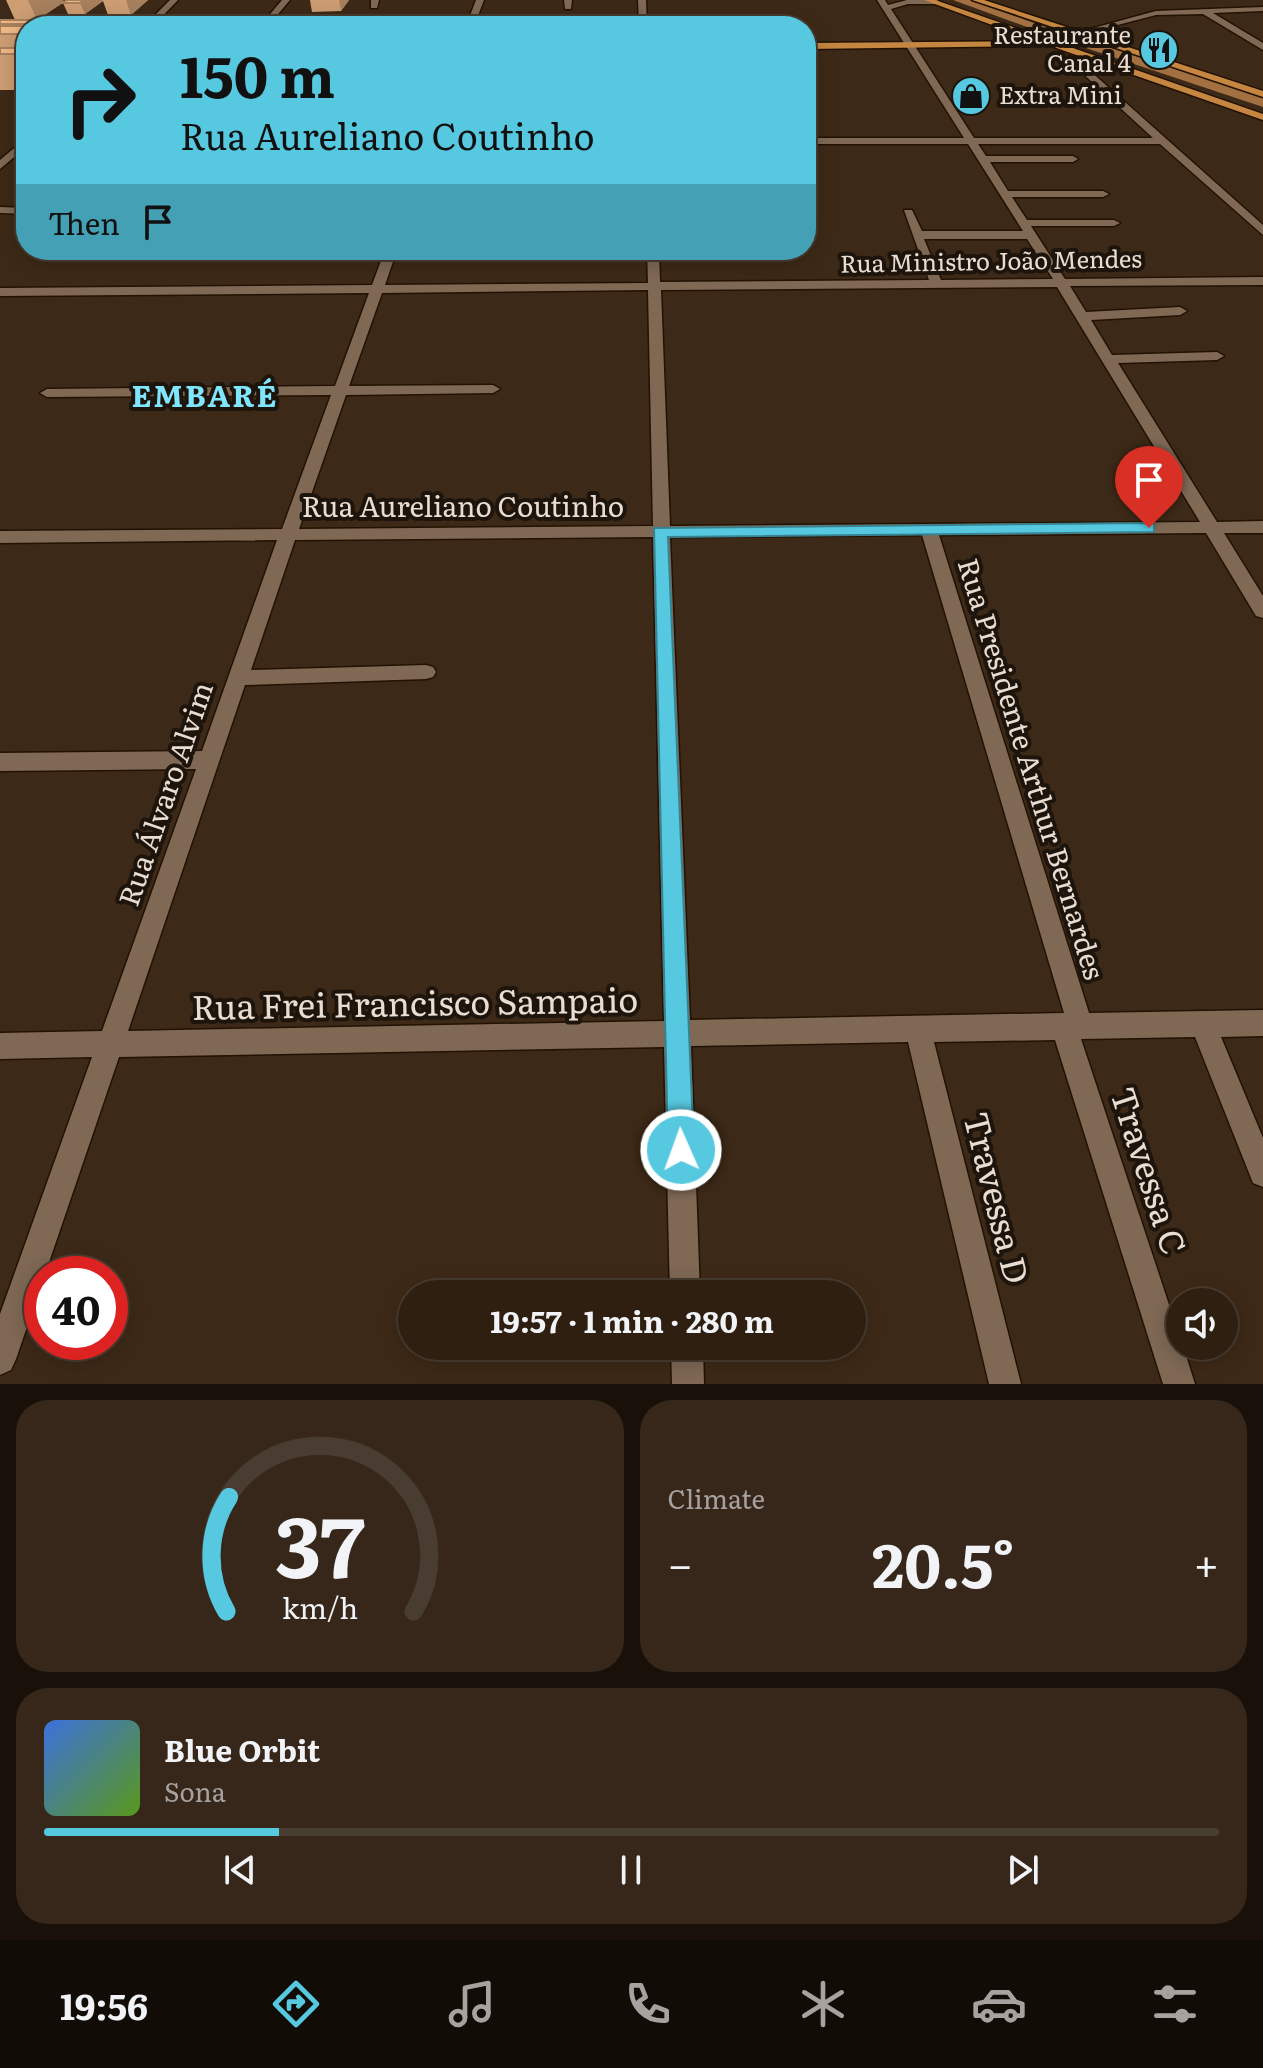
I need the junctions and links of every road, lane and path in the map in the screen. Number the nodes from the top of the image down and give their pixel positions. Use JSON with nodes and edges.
{"nodes":[{"id":1,"x":174,"y":0,"type":"edge"},
{"id":2,"x":286,"y":0,"type":"edge"},
{"id":3,"x":976,"y":0,"type":"edge"},
{"id":4,"x":1187,"y":0,"type":"edge"},
{"id":5,"x":932,"y":1,"type":"edge"},
{"id":6,"x":884,"y":4,"type":"edge"},
{"id":7,"x":1263,"y":9,"type":"edge"},
{"id":8,"x":1203,"y":10,"type":"junction"},
{"id":9,"x":158,"y":16,"type":"edge"},
{"id":10,"x":272,"y":16,"type":"edge"},
{"id":11,"x":1075,"y":34,"type":"junction"},
{"id":12,"x":1050,"y":40,"type":"junction"},
{"id":13,"x":912,"y":45,"type":"junction"},
{"id":14,"x":816,"y":46,"type":"edge"},
{"id":15,"x":1263,"y":47,"type":"edge"},
{"id":16,"x":1102,"y":60,"type":"junction"},
{"id":17,"x":1263,"y":94,"type":"edge"},
{"id":18,"x":1263,"y":117,"type":"edge"},
{"id":19,"x":971,"y":140,"type":"junction"},
{"id":20,"x":816,"y":141,"type":"edge"},
{"id":21,"x":1161,"y":141,"type":"junction"},
{"id":22,"x":16,"y":145,"type":"edge"},
{"id":23,"x":5,"y":146,"type":"dead end"},
{"id":24,"x":16,"y":151,"type":"edge"},
{"id":25,"x":983,"y":159,"type":"junction"},
{"id":26,"x":1073,"y":159,"type":"dead end"},
{"id":27,"x":0,"y":166,"type":"edge"},
{"id":28,"x":1005,"y":194,"type":"junction"},
{"id":29,"x":1103,"y":194,"type":"dead end"},
{"id":30,"x":908,"y":212,"type":"dead end"},
{"id":31,"x":1114,"y":223,"type":"dead end"},
{"id":32,"x":1027,"y":229,"type":"junction"},
{"id":33,"x":1263,"y":231,"type":"edge"},
{"id":34,"x":917,"y":235,"type":"junction"},
{"id":35,"x":388,"y":260,"type":"edge"},
{"id":36,"x":654,"y":260,"type":"edge"},
{"id":37,"x":1263,"y":281,"type":"edge"},
{"id":38,"x":1062,"y":284,"type":"junction"},
{"id":39,"x":937,"y":285,"type":"junction"},
{"id":40,"x":655,"y":287,"type":"junction"},
{"id":41,"x":379,"y":288,"type":"junction"},
{"id":42,"x":0,"y":292,"type":"edge"},
{"id":43,"x":1180,"y":311,"type":"dead end"},
{"id":44,"x":1082,"y":316,"type":"junction"},
{"id":45,"x":1217,"y":356,"type":"dead end"},
{"id":46,"x":1108,"y":359,"type":"junction"},
{"id":47,"x":493,"y":389,"type":"dead end"},
{"id":48,"x":341,"y":391,"type":"junction"},
{"id":49,"x":47,"y":393,"type":"dead end"},
{"id":50,"x":1211,"y":527,"type":"junction"},
{"id":51,"x":1263,"y":527,"type":"edge"},
{"id":52,"x":929,"y":530,"type":"junction"},
{"id":53,"x":660,"y":532,"type":"junction"},
{"id":54,"x":288,"y":535,"type":"junction"},
{"id":55,"x":0,"y":537,"type":"edge"},
{"id":56,"x":1263,"y":611,"type":"edge"},
{"id":57,"x":426,"y":672,"type":"dead end"},
{"id":58,"x":238,"y":678,"type":"junction"},
{"id":59,"x":210,"y":760,"type":"junction"},
{"id":60,"x":0,"y":762,"type":"edge"},
{"id":61,"x":1263,"y":1023,"type":"edge"},
{"id":62,"x":1203,"y":1024,"type":"junction"},
{"id":63,"x":1072,"y":1025,"type":"junction"},
{"id":64,"x":918,"y":1029,"type":"junction"},
{"id":65,"x":678,"y":1035,"type":"junction"},
{"id":66,"x":111,"y":1045,"type":"junction"},
{"id":67,"x":0,"y":1046,"type":"edge"},
{"id":68,"x":1263,"y":1173,"type":"edge"},
{"id":69,"x":685,"y":1280,"type":"edge"},
{"id":70,"x":0,"y":1359,"type":"edge"},
{"id":71,"x":687,"y":1360,"type":"edge"},
{"id":72,"x":688,"y":1384,"type":"edge"},
{"id":73,"x":1005,"y":1384,"type":"edge"},
{"id":74,"x":1179,"y":1384,"type":"edge"}],
"edges":[{"from":1,"to":9,"type":"street"},
{"from":2,"to":10,"type":"street"},
{"from":3,"to":11,"type":"main road"},
{"from":4,"to":8,"type":"street"},
{"from":5,"to":6,"type":"street"},
{"from":5,"to":12,"type":"main road"},
{"from":6,"to":13,"type":"street"},
{"from":7,"to":8,"type":"street"},
{"from":8,"to":11,"type":"street"},
{"from":8,"to":15,"type":"street"},
{"from":11,"to":12,"type":"main road"},
{"from":11,"to":17,"type":"main road"},
{"from":12,"to":13,"type":"main road"},
{"from":12,"to":16,"type":"main road"},
{"from":13,"to":14,"type":"main road"},
{"from":13,"to":19,"type":"street"},
{"from":16,"to":18,"type":"main road"},
{"from":16,"to":21,"type":"street"},
{"from":19,"to":20,"type":"street"},
{"from":19,"to":21,"type":"street"},
{"from":19,"to":25,"type":"street"},
{"from":21,"to":33,"type":"street"},
{"from":22,"to":23,"type":"street"},
{"from":24,"to":27,"type":"street"},
{"from":25,"to":26,"type":"street"},
{"from":25,"to":28,"type":"street"},
{"from":28,"to":29,"type":"street"},
{"from":28,"to":32,"type":"street"},
{"from":30,"to":34,"type":"street"},
{"from":31,"to":32,"type":"street"},
{"from":32,"to":34,"type":"street"},
{"from":32,"to":38,"type":"street"},
{"from":34,"to":39,"type":"street"},
{"from":35,"to":41,"type":"street","name":"Rua Álvaro Alvim"},
{"from":36,"to":40,"type":"street"},
{"from":37,"to":38,"type":"street","name":"Rua Ministro João Mendes"},
{"from":38,"to":39,"type":"street","name":"Rua Ministro João Mendes"},
{"from":38,"to":44,"type":"street"},
{"from":39,"to":40,"type":"street","name":"Rua Ministro João Mendes"},
{"from":40,"to":41,"type":"street","name":"Rua Ministro João Mendes"},
{"from":40,"to":53,"type":"street"},
{"from":41,"to":42,"type":"street","name":"Rua Ministro João Mendes"},
{"from":41,"to":48,"type":"street","name":"Rua Álvaro Alvim"},
{"from":43,"to":44,"type":"street"},
{"from":44,"to":46,"type":"street"},
{"from":45,"to":46,"type":"street"},
{"from":46,"to":50,"type":"street"},
{"from":47,"to":48,"type":"street"},
{"from":48,"to":49,"type":"street"},
{"from":48,"to":54,"type":"street","name":"Rua Álvaro Alvim"},
{"from":50,"to":51,"type":"street","name":"Rua Aureliano Coutinho"},
{"from":50,"to":52,"type":"street","name":"Rua Aureliano Coutinho"},
{"from":50,"to":56,"type":"street"},
{"from":52,"to":53,"type":"street","name":"Rua Aureliano Coutinho"},
{"from":52,"to":63,"type":"street","name":"Rua Presidente Arthur Bernardes"},
{"from":53,"to":54,"type":"street","name":"Rua Aureliano Coutinho"},
{"from":53,"to":65,"type":"street"},
{"from":54,"to":55,"type":"street","name":"Rua Aureliano Coutinho"},
{"from":54,"to":58,"type":"street","name":"Rua Álvaro Alvim"},
{"from":57,"to":58,"type":"street"},
{"from":58,"to":59,"type":"street","name":"Rua Álvaro Alvim"},
{"from":59,"to":60,"type":"street"},
{"from":59,"to":66,"type":"street","name":"Rua Álvaro Alvim"},
{"from":61,"to":62,"type":"street","name":"Rua Frei Francisco Sampaio"},
{"from":62,"to":63,"type":"street","name":"Rua Frei Francisco Sampaio"},
{"from":62,"to":68,"type":"street"},
{"from":63,"to":64,"type":"street","name":"Rua Frei Francisco Sampaio"},
{"from":63,"to":74,"type":"street","name":"Travessa C"},
{"from":64,"to":65,"type":"street","name":"Rua Frei Francisco Sampaio"},
{"from":64,"to":73,"type":"street","name":"Travessa D"},
{"from":65,"to":66,"type":"street","name":"Rua Frei Francisco Sampaio"},
{"from":65,"to":69,"type":"street"},
{"from":66,"to":67,"type":"street","name":"Rua Frei Francisco Sampaio"},
{"from":66,"to":70,"type":"street","name":"Rua Álvaro Alvim"},
{"from":71,"to":72,"type":"street"}]}
